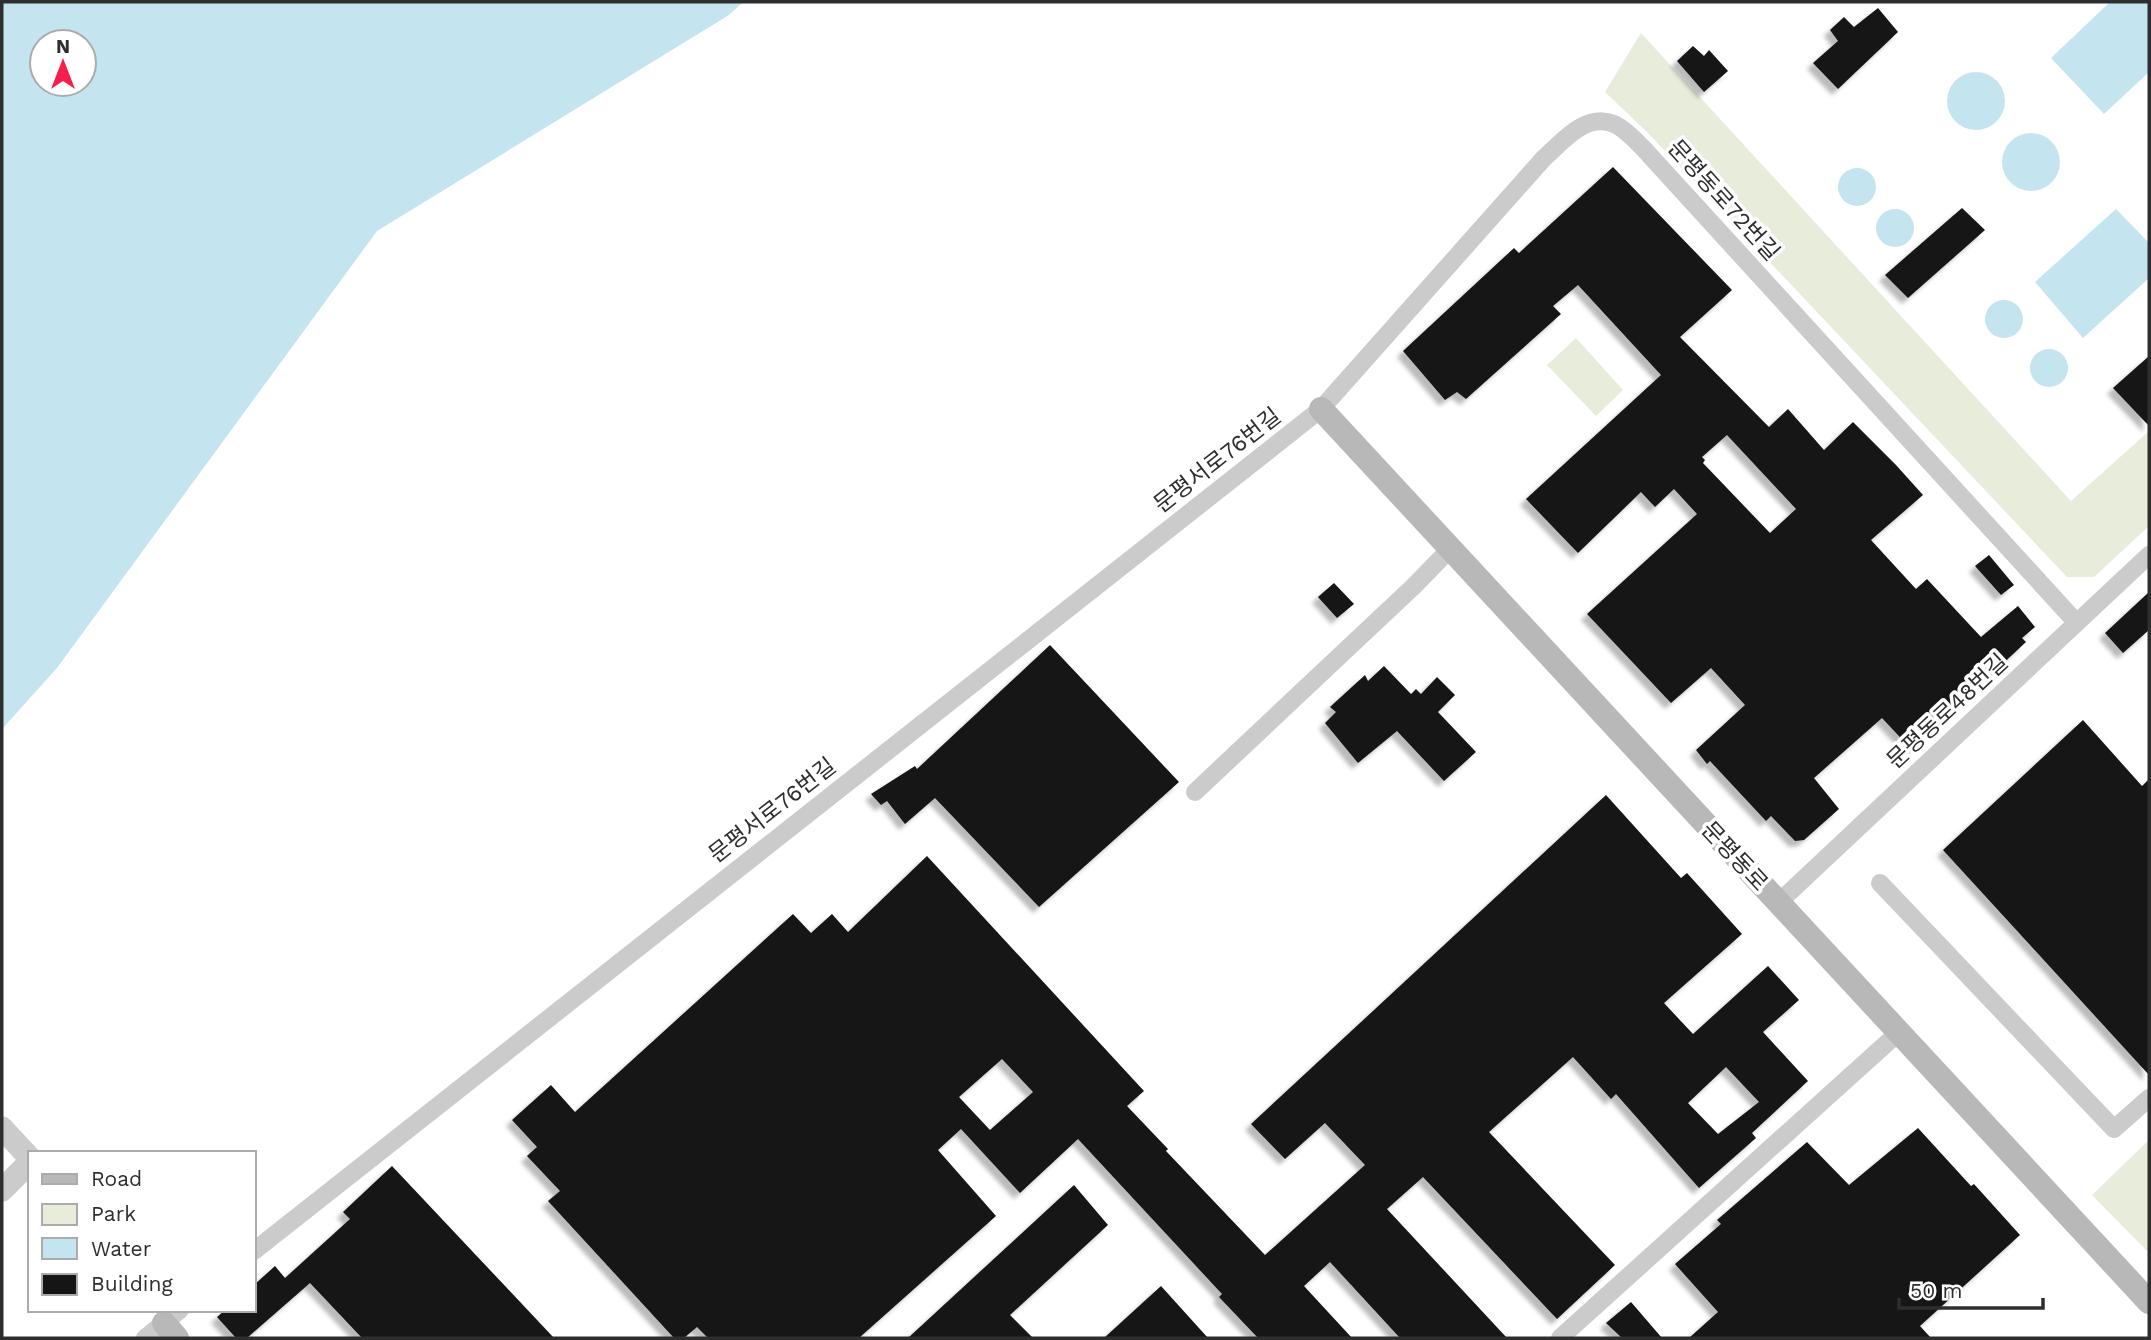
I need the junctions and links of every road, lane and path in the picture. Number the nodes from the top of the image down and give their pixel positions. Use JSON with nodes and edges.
{"nodes":[{"id":1,"x":1321,"y":409,"type":"junction"},
{"id":2,"x":1450,"y":549,"type":"junction"},
{"id":3,"x":2149,"y":555,"type":"edge"},
{"id":4,"x":2076,"y":622,"type":"junction"},
{"id":5,"x":1195,"y":792,"type":"dead end"},
{"id":6,"x":1880,"y":883,"type":"dead end"},
{"id":7,"x":1778,"y":903,"type":"junction"},
{"id":8,"x":1898,"y":1033,"type":"junction"},
{"id":9,"x":2149,"y":1098,"type":"edge"},
{"id":10,"x":2,"y":1128,"type":"edge"},
{"id":11,"x":28,"y":1158,"type":"edge"},
{"id":12,"x":28,"y":1162,"type":"edge"},
{"id":13,"x":2,"y":1190,"type":"edge"},
{"id":14,"x":256,"y":1249,"type":"edge"},
{"id":15,"x":2149,"y":1302,"type":"edge"},
{"id":16,"x":1560,"y":1338,"type":"edge"}],
"edges":[{"from":1,"to":2,"type":"main road","name":"문평동로"},
{"from":1,"to":4,"type":"street","name":"문평동로72번길"},
{"from":1,"to":14,"type":"street","name":"문평서로76번길"},
{"from":2,"to":5,"type":"street"},
{"from":2,"to":7,"type":"main road","name":"문평동로"},
{"from":3,"to":4,"type":"street","name":"문평동로48번길"},
{"from":4,"to":7,"type":"street","name":"문평동로48번길"},
{"from":6,"to":9,"type":"street"},
{"from":7,"to":8,"type":"main road","name":"문평동로"},
{"from":8,"to":15,"type":"main road","name":"문평동로"},
{"from":8,"to":16,"type":"street"},
{"from":10,"to":11,"type":"street"},
{"from":12,"to":13,"type":"street"}]}
